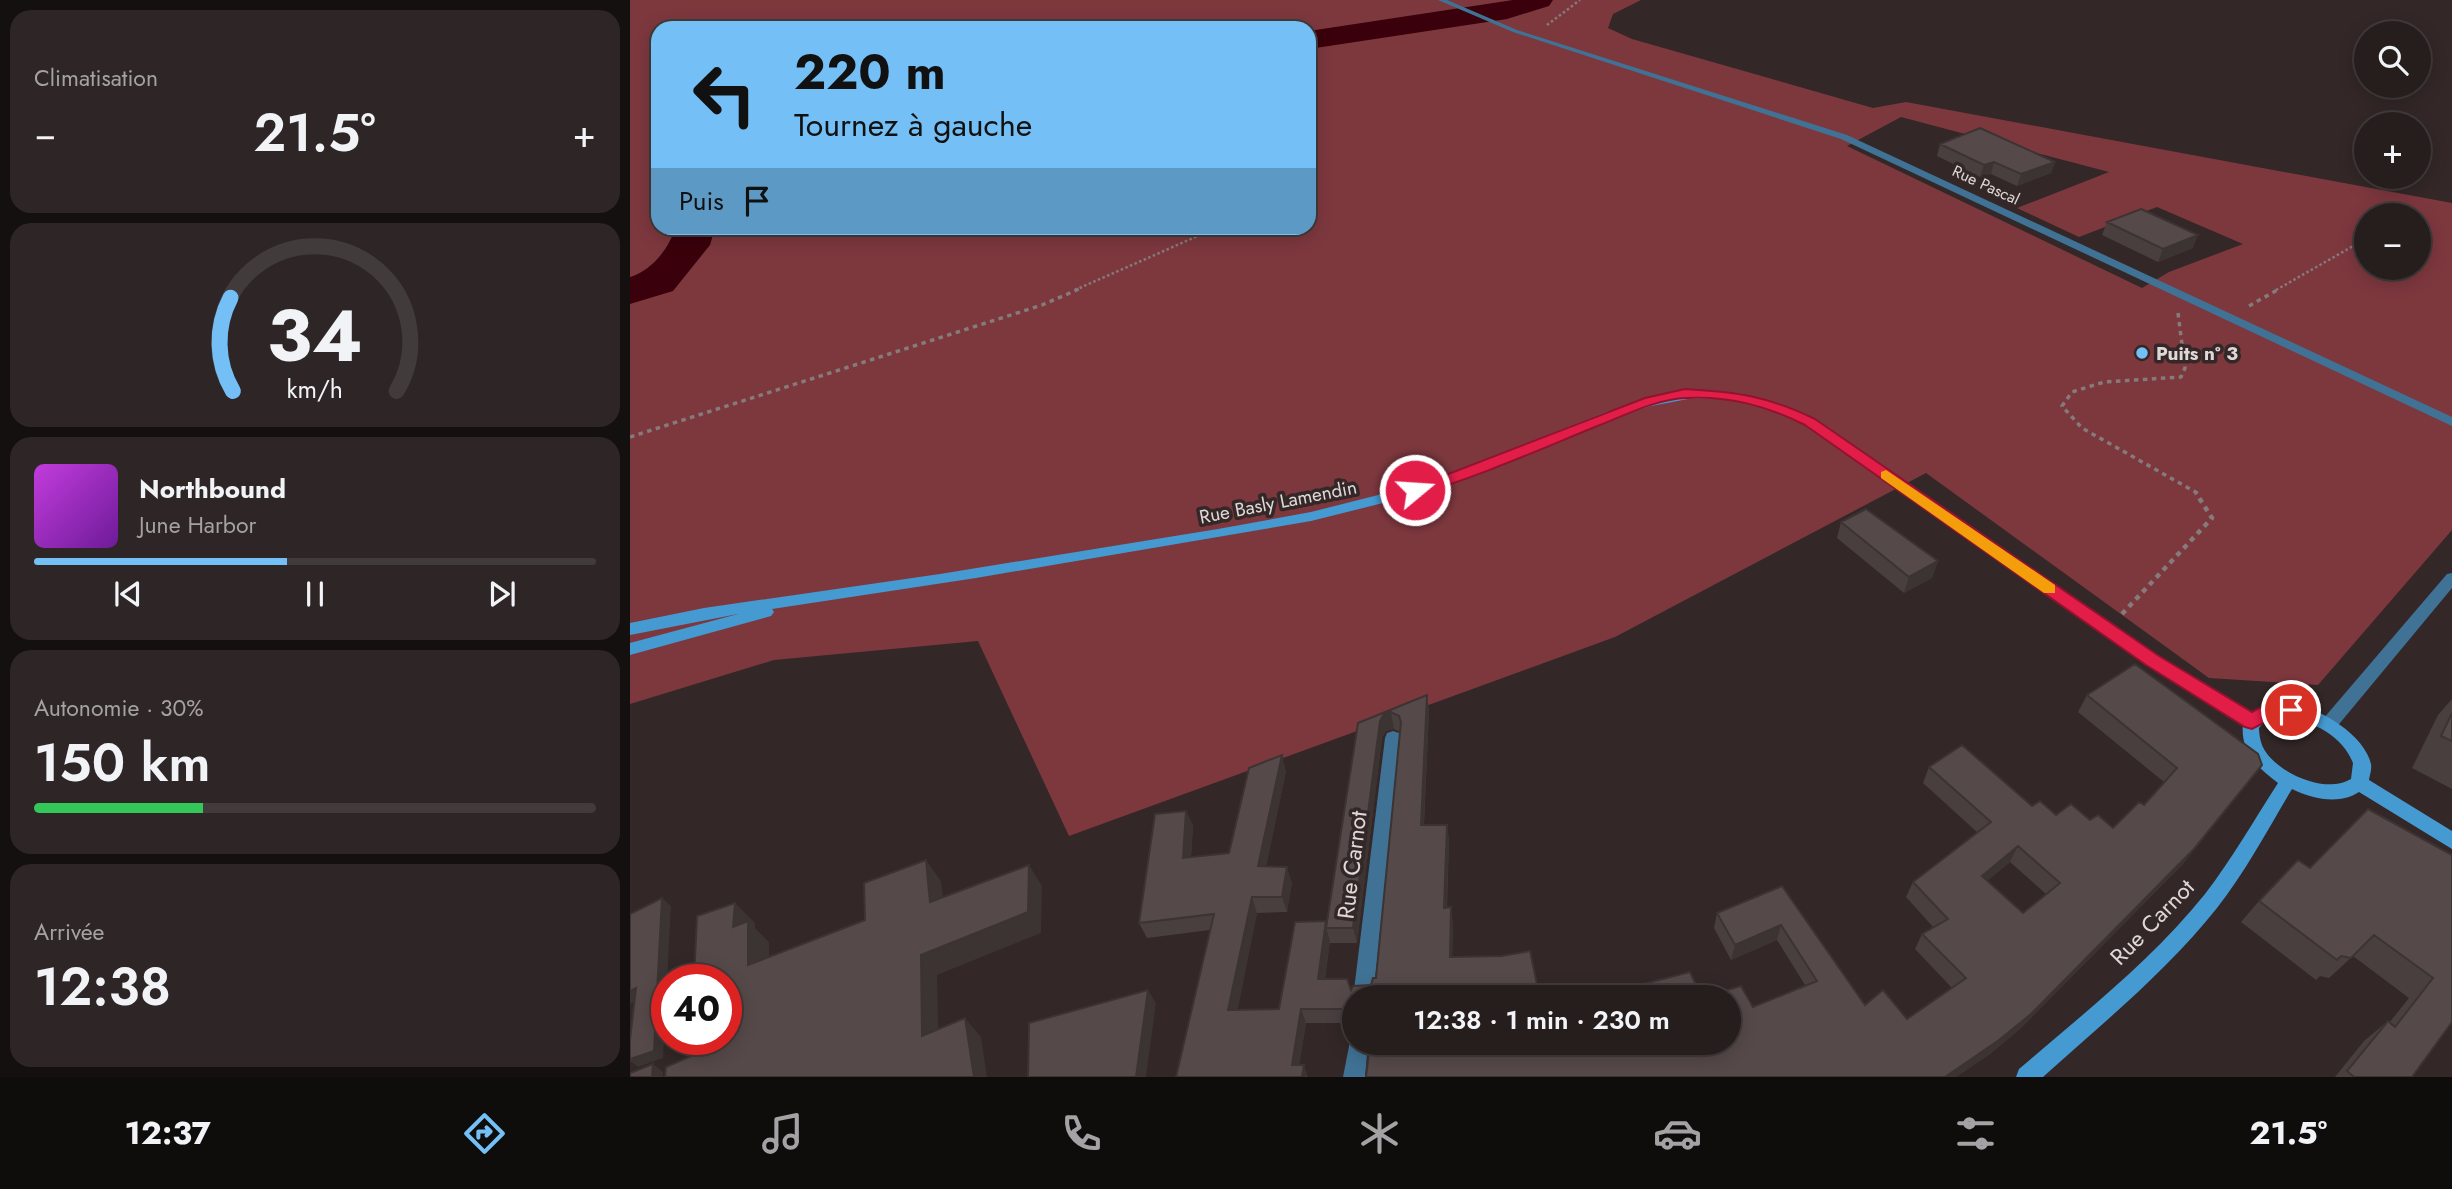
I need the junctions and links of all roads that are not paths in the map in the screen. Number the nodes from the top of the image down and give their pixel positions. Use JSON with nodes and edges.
{"nodes":[{"id":1,"x":1441,"y":0,"type":"edge"},
{"id":2,"x":2452,"y":422,"type":"edge"},
{"id":3,"x":2452,"y":578,"type":"edge"},
{"id":4,"x":829,"y":596,"type":"junction"},
{"id":5,"x":630,"y":629,"type":"edge"},
{"id":6,"x":630,"y":649,"type":"edge"},
{"id":7,"x":2252,"y":722,"type":"junction"},
{"id":8,"x":2329,"y":724,"type":"junction"},
{"id":9,"x":1393,"y":738,"type":"dead end"},
{"id":10,"x":2288,"y":780,"type":"junction"},
{"id":11,"x":2358,"y":782,"type":"junction"},
{"id":12,"x":2452,"y":841,"type":"edge"},
{"id":13,"x":1364,"y":985,"type":"edge"},
{"id":14,"x":1357,"y":1055,"type":"edge"},
{"id":15,"x":1354,"y":1077,"type":"edge"},
{"id":16,"x":2027,"y":1077,"type":"edge"}],
"edges":[{"from":1,"to":2,"type":"street","name":"Rue Pascal"},
{"from":3,"to":8,"type":"street"},
{"from":4,"to":5,"type":"street","name":"Rue Basly Lamendin"},
{"from":4,"to":6,"type":"street","name":"Rue Basly Lamendin"},
{"from":4,"to":7,"type":"street","name":"Rue Basly Lamendin"},
{"from":7,"to":8,"type":"street"},
{"from":7,"to":10,"type":"street"},
{"from":8,"to":11,"type":"street"},
{"from":9,"to":13,"type":"street","name":"Rue Carnot"},
{"from":10,"to":11,"type":"street"},
{"from":10,"to":16,"type":"street","name":"Rue Carnot"},
{"from":11,"to":12,"type":"street"},
{"from":14,"to":15,"type":"street"}]}
